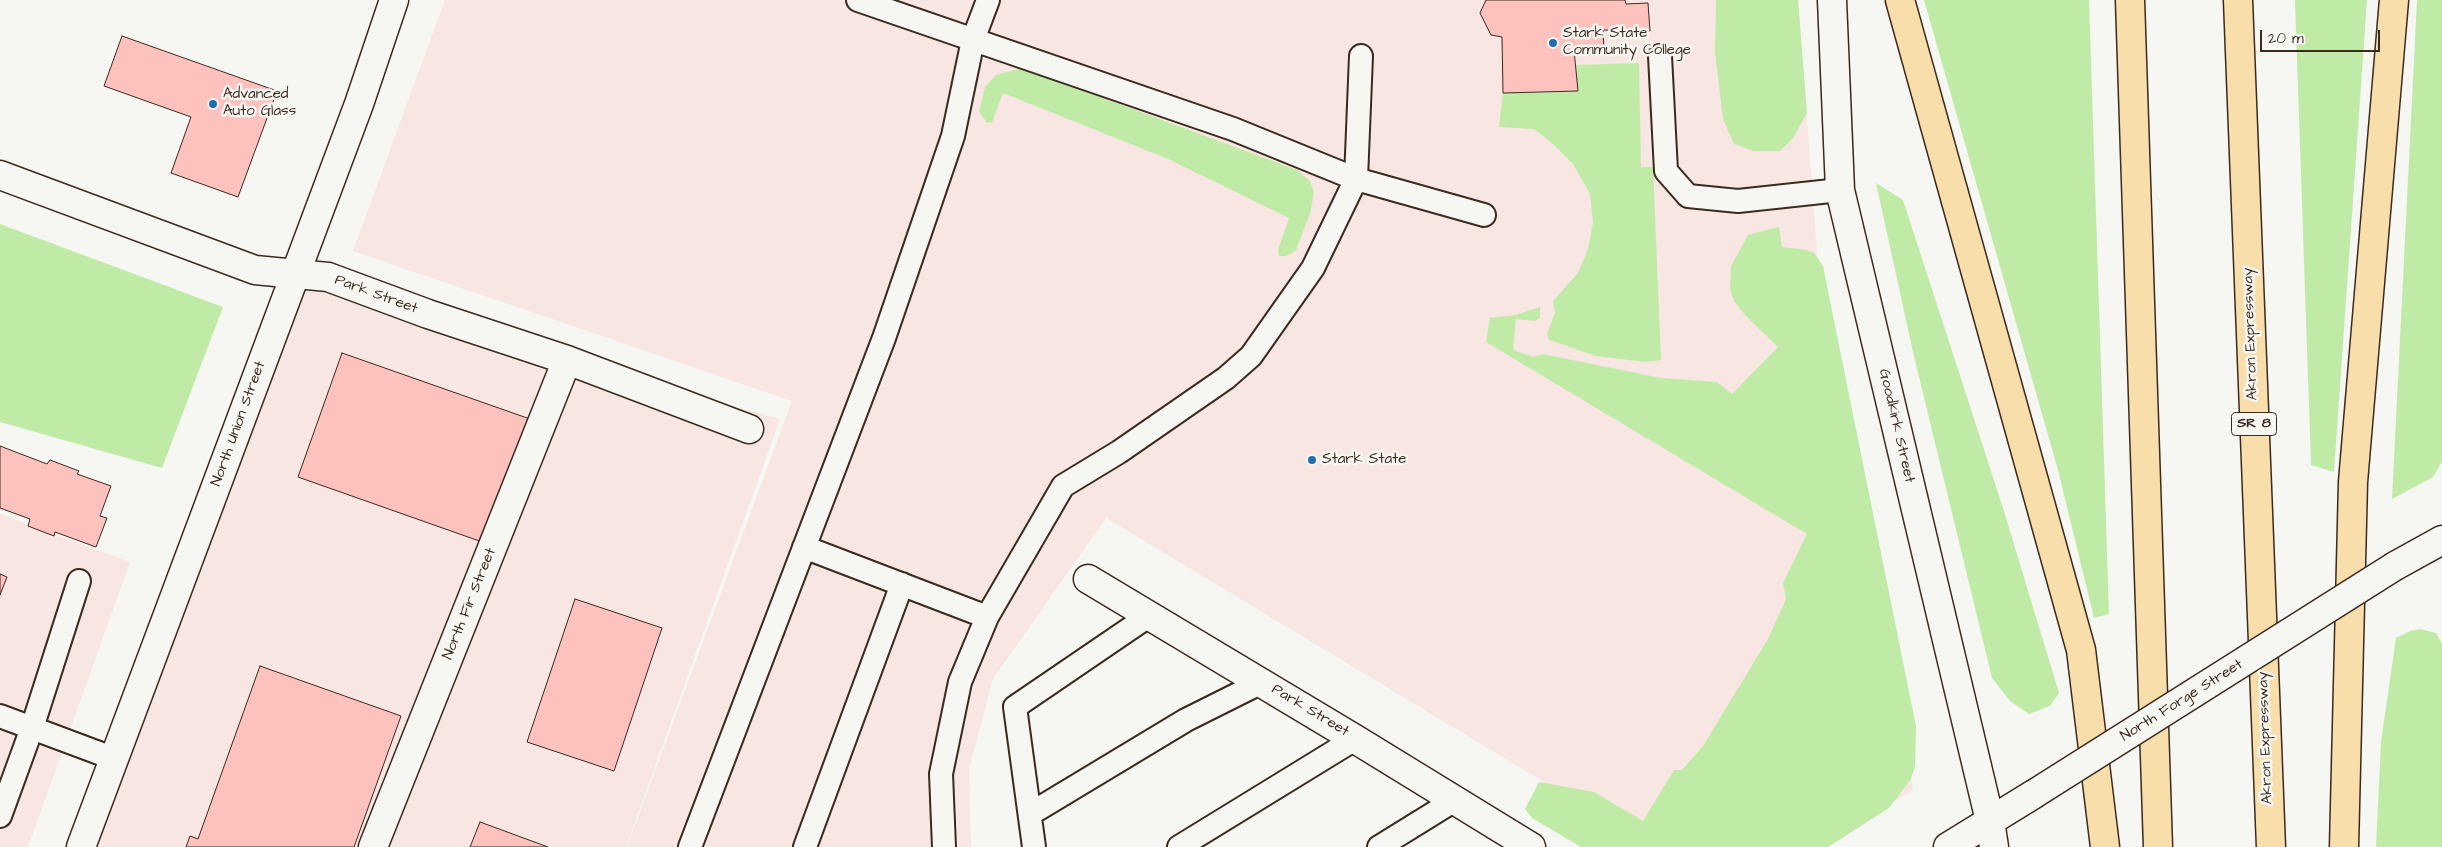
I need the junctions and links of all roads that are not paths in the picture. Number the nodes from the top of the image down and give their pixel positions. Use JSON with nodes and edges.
{"nodes":[{"id":1,"x":394,"y":0,"type":"edge"},
{"id":2,"x":858,"y":0,"type":"edge"},
{"id":3,"x":988,"y":0,"type":"edge"},
{"id":4,"x":1832,"y":0,"type":"edge"},
{"id":5,"x":1900,"y":0,"type":"edge"},
{"id":6,"x":2130,"y":0,"type":"edge"},
{"id":7,"x":2238,"y":0,"type":"edge"},
{"id":8,"x":2394,"y":0,"type":"edge"},
{"id":9,"x":972,"y":40,"type":"junction"},
{"id":10,"x":1361,"y":56,"type":"dead end"},
{"id":11,"x":1660,"y":56,"type":"dead end"},
{"id":12,"x":0,"y":175,"type":"edge"},
{"id":13,"x":1356,"y":179,"type":"junction"},
{"id":14,"x":1840,"y":190,"type":"junction"},
{"id":15,"x":1484,"y":215,"type":"dead end"},
{"id":16,"x":294,"y":273,"type":"junction"},
{"id":17,"x":567,"y":360,"type":"junction"},
{"id":18,"x":750,"y":429,"type":"dead end"},
{"id":19,"x":2442,"y":540,"type":"edge"},
{"id":20,"x":804,"y":547,"type":"junction"},
{"id":21,"x":1088,"y":578,"type":"dead end"},
{"id":22,"x":79,"y":581,"type":"dead end"},
{"id":23,"x":902,"y":584,"type":"junction"},
{"id":24,"x":1150,"y":614,"type":"junction"},
{"id":25,"x":988,"y":617,"type":"junction"},
{"id":26,"x":1262,"y":682,"type":"junction"},
{"id":27,"x":0,"y":716,"type":"edge"},
{"id":28,"x":32,"y":728,"type":"junction"},
{"id":29,"x":1355,"y":738,"type":"junction"},
{"id":30,"x":115,"y":759,"type":"junction"},
{"id":31,"x":1455,"y":800,"type":"junction"},
{"id":32,"x":1030,"y":814,"type":"junction"},
{"id":33,"x":0,"y":816,"type":"edge"},
{"id":34,"x":1992,"y":834,"type":"edge"},
{"id":35,"x":81,"y":847,"type":"edge"},
{"id":36,"x":373,"y":847,"type":"edge"},
{"id":37,"x":690,"y":847,"type":"edge"},
{"id":38,"x":804,"y":847,"type":"edge"},
{"id":39,"x":944,"y":847,"type":"edge"},
{"id":40,"x":1034,"y":847,"type":"edge"},
{"id":41,"x":1179,"y":847,"type":"edge"},
{"id":42,"x":1379,"y":847,"type":"edge"},
{"id":43,"x":1531,"y":847,"type":"edge"},
{"id":44,"x":1948,"y":847,"type":"edge"},
{"id":45,"x":2105,"y":847,"type":"edge"},
{"id":46,"x":2158,"y":847,"type":"edge"},
{"id":47,"x":2271,"y":847,"type":"edge"},
{"id":48,"x":2344,"y":847,"type":"edge"}],
"edges":[{"from":1,"to":16,"type":"street","name":"North Union Street"},
{"from":2,"to":9,"type":"lane"},
{"from":3,"to":9,"type":"lane"},
{"from":4,"to":14,"type":"street","name":"Goodkirk Street"},
{"from":5,"to":45,"type":"highway"},
{"from":6,"to":46,"type":"highway"},
{"from":7,"to":47,"type":"highway","name":"Akron Expressway","number":"SR 8"},
{"from":8,"to":48,"type":"highway"},
{"from":9,"to":13,"type":"lane"},
{"from":9,"to":20,"type":"lane"},
{"from":10,"to":13,"type":"lane"},
{"from":11,"to":14,"type":"lane"},
{"from":12,"to":16,"type":"street","name":"Park Street"},
{"from":13,"to":15,"type":"lane"},
{"from":13,"to":25,"type":"lane"},
{"from":14,"to":34,"type":"street","name":"Goodkirk Street"},
{"from":16,"to":17,"type":"street","name":"Park Street"},
{"from":16,"to":30,"type":"street","name":"North Union Street"},
{"from":17,"to":18,"type":"street","name":"Park Street"},
{"from":17,"to":36,"type":"street","name":"North Fir Street"},
{"from":19,"to":34,"type":"street","name":"North Forge Street","bridge":true},
{"from":20,"to":23,"type":"lane"},
{"from":20,"to":37,"type":"lane"},
{"from":21,"to":24,"type":"street","name":"Park Street"},
{"from":22,"to":28,"type":"lane"},
{"from":23,"to":25,"type":"lane"},
{"from":23,"to":38,"type":"lane"},
{"from":24,"to":26,"type":"street","name":"Park Street"},
{"from":24,"to":32,"type":"lane"},
{"from":25,"to":39,"type":"lane"},
{"from":26,"to":29,"type":"street","name":"Park Street"},
{"from":26,"to":32,"type":"lane"},
{"from":27,"to":28,"type":"lane"},
{"from":28,"to":30,"type":"lane"},
{"from":28,"to":33,"type":"lane"},
{"from":29,"to":31,"type":"street","name":"Park Street"},
{"from":29,"to":41,"type":"lane"},
{"from":30,"to":35,"type":"street","name":"North Union Street"},
{"from":31,"to":42,"type":"lane"},
{"from":31,"to":43,"type":"street","name":"Park Street"},
{"from":32,"to":40,"type":"lane"},
{"from":34,"to":44,"type":"street","name":"North Forge Street"}]}
